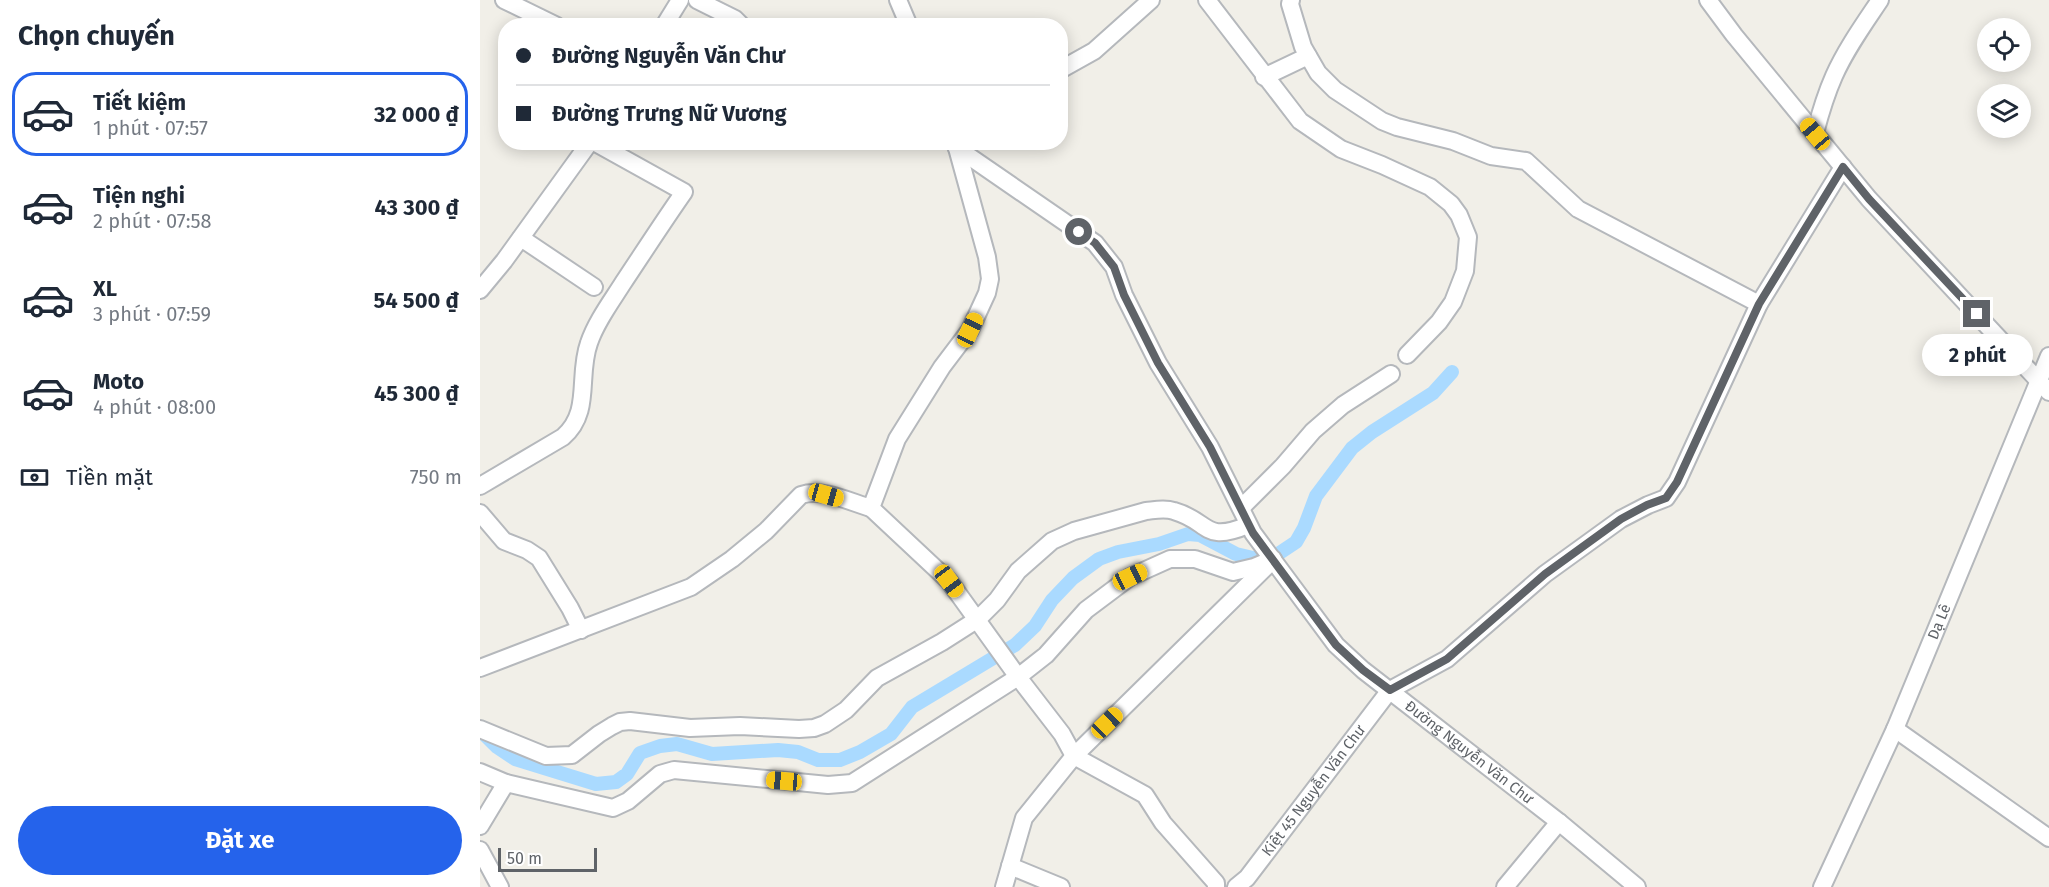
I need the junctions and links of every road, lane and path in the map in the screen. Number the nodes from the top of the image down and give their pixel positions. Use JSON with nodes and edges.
{"nodes":[{"id":1,"x":504,"y":0,"type":"edge"},
{"id":2,"x":680,"y":0,"type":"edge"},
{"id":3,"x":698,"y":0,"type":"edge"},
{"id":4,"x":898,"y":0,"type":"edge"},
{"id":5,"x":1151,"y":0,"type":"edge"},
{"id":6,"x":1207,"y":0,"type":"edge"},
{"id":7,"x":1291,"y":0,"type":"edge"},
{"id":8,"x":1708,"y":0,"type":"edge"},
{"id":9,"x":1880,"y":0,"type":"edge"},
{"id":10,"x":541,"y":18,"type":"edge"},
{"id":11,"x":669,"y":18,"type":"edge"},
{"id":12,"x":733,"y":18,"type":"edge"},
{"id":13,"x":906,"y":18,"type":"edge"},
{"id":14,"x":1303,"y":58,"type":"junction"},
{"id":15,"x":1068,"y":66,"type":"edge"},
{"id":16,"x":1270,"y":74,"type":"junction"},
{"id":17,"x":1815,"y":134,"type":"junction"},
{"id":18,"x":586,"y":150,"type":"edge"},
{"id":19,"x":607,"y":150,"type":"edge"},
{"id":20,"x":960,"y":150,"type":"edge"},
{"id":21,"x":966,"y":150,"type":"edge"},
{"id":22,"x":1843,"y":167,"type":"junction"},
{"id":23,"x":521,"y":238,"type":"junction"},
{"id":24,"x":594,"y":287,"type":"dead end"},
{"id":25,"x":480,"y":290,"type":"edge"},
{"id":26,"x":1759,"y":304,"type":"junction"},
{"id":27,"x":1407,"y":355,"type":"dead end"},
{"id":28,"x":2049,"y":356,"type":"edge"},
{"id":29,"x":1391,"y":374,"type":"dead end"},
{"id":30,"x":2046,"y":386,"type":"edge"},
{"id":31,"x":480,"y":486,"type":"edge"},
{"id":32,"x":872,"y":508,"type":"junction"},
{"id":33,"x":1242,"y":508,"type":"junction"},
{"id":34,"x":480,"y":513,"type":"edge"},
{"id":35,"x":1251,"y":529,"type":"junction"},
{"id":36,"x":1270,"y":556,"type":"junction"},
{"id":37,"x":978,"y":619,"type":"junction"},
{"id":38,"x":581,"y":630,"type":"junction"},
{"id":39,"x":480,"y":668,"type":"edge"},
{"id":40,"x":1018,"y":676,"type":"junction"},
{"id":41,"x":1390,"y":690,"type":"junction"},
{"id":42,"x":480,"y":729,"type":"edge"},
{"id":43,"x":1895,"y":729,"type":"junction"},
{"id":44,"x":1074,"y":756,"type":"junction"},
{"id":45,"x":480,"y":772,"type":"edge"},
{"id":46,"x":506,"y":783,"type":"junction"},
{"id":47,"x":1559,"y":822,"type":"junction"},
{"id":48,"x":480,"y":826,"type":"edge"},
{"id":49,"x":2049,"y":838,"type":"edge"},
{"id":50,"x":480,"y":850,"type":"edge"},
{"id":51,"x":1010,"y":866,"type":"junction"},
{"id":52,"x":500,"y":887,"type":"edge"},
{"id":53,"x":1005,"y":887,"type":"edge"},
{"id":54,"x":1061,"y":887,"type":"edge"},
{"id":55,"x":1216,"y":887,"type":"edge"},
{"id":56,"x":1236,"y":887,"type":"edge"},
{"id":57,"x":1505,"y":887,"type":"edge"},
{"id":58,"x":1637,"y":887,"type":"edge"},
{"id":59,"x":1822,"y":887,"type":"edge"}],
"edges":[{"from":1,"to":10,"type":"street"},
{"from":2,"to":11,"type":"street"},
{"from":3,"to":12,"type":"street"},
{"from":4,"to":13,"type":"street"},
{"from":5,"to":15,"type":"street"},
{"from":6,"to":16,"type":"street"},
{"from":7,"to":14,"type":"street"},
{"from":8,"to":17,"type":"street"},
{"from":9,"to":17,"type":"street"},
{"from":14,"to":16,"type":"street"},
{"from":14,"to":26,"type":"street"},
{"from":16,"to":27,"type":"street"},
{"from":17,"to":22,"type":"street"},
{"from":18,"to":23,"type":"street"},
{"from":19,"to":31,"type":"street"},
{"from":20,"to":32,"type":"street"},
{"from":21,"to":33,"type":"street"},
{"from":22,"to":26,"type":"street"},
{"from":22,"to":30,"type":"street"},
{"from":23,"to":24,"type":"street"},
{"from":23,"to":25,"type":"street"},
{"from":26,"to":41,"type":"street"},
{"from":28,"to":30,"type":"street","name":"Dạ Lê"},
{"from":29,"to":33,"type":"street"},
{"from":30,"to":43,"type":"street","name":"Dạ Lê"},
{"from":32,"to":37,"type":"street"},
{"from":32,"to":38,"type":"street"},
{"from":33,"to":35,"type":"street"},
{"from":34,"to":38,"type":"street"},
{"from":35,"to":36,"type":"street","name":"Đường Nguyễn Văn Chư"},
{"from":35,"to":37,"type":"street"},
{"from":36,"to":40,"type":"street"},
{"from":36,"to":41,"type":"street","name":"Đường Nguyễn Văn Chư"},
{"from":36,"to":44,"type":"street"},
{"from":37,"to":40,"type":"street"},
{"from":37,"to":42,"type":"street"},
{"from":38,"to":39,"type":"street"},
{"from":40,"to":44,"type":"street"},
{"from":40,"to":46,"type":"street"},
{"from":41,"to":47,"type":"street","name":"Đường Nguyễn Văn Chư"},
{"from":41,"to":56,"type":"street","name":"Kiệt 45 Nguyễn Văn Chư"},
{"from":43,"to":49,"type":"street"},
{"from":43,"to":59,"type":"street","name":"Dạ Lê"},
{"from":44,"to":51,"type":"street"},
{"from":44,"to":55,"type":"street"},
{"from":45,"to":46,"type":"street"},
{"from":46,"to":48,"type":"street"},
{"from":47,"to":57,"type":"street"},
{"from":47,"to":58,"type":"street","name":"Đường Nguyễn Văn Chư"},
{"from":50,"to":52,"type":"street"},
{"from":51,"to":53,"type":"street"},
{"from":51,"to":54,"type":"street"}]}
